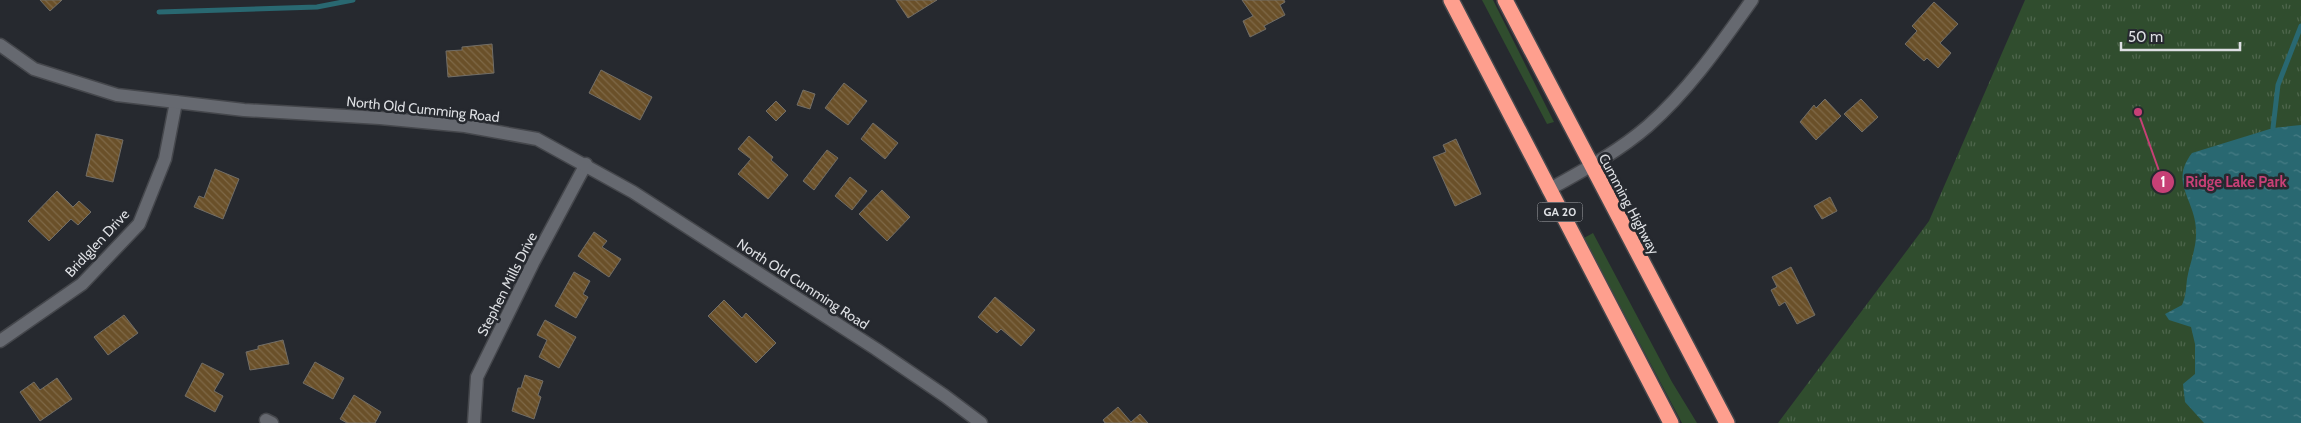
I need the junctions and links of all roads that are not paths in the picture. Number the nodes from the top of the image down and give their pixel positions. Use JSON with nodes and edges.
{"nodes":[{"id":1,"x":1451,"y":0,"type":"edge"},
{"id":2,"x":1505,"y":0,"type":"edge"},
{"id":3,"x":1752,"y":0,"type":"edge"},
{"id":4,"x":0,"y":45,"type":"edge"},
{"id":5,"x":176,"y":102,"type":"junction"},
{"id":6,"x":586,"y":164,"type":"junction"},
{"id":7,"x":1591,"y":166,"type":"junction"},
{"id":8,"x":1548,"y":190,"type":"junction"},
{"id":9,"x":0,"y":341,"type":"edge"},
{"id":10,"x":474,"y":423,"type":"edge"},
{"id":11,"x":980,"y":423,"type":"edge"},
{"id":12,"x":1671,"y":423,"type":"edge"},
{"id":13,"x":1727,"y":423,"type":"edge"}],
"edges":[{"from":1,"to":8,"type":"highway","number":"GA 20"},
{"from":2,"to":7,"type":"highway","name":"Cumming Highway"},
{"from":3,"to":7,"type":"street"},
{"from":4,"to":5,"type":"street","name":"North Old Cumming Road"},
{"from":5,"to":6,"type":"street","name":"North Old Cumming Road"},
{"from":5,"to":9,"type":"street","name":"Bridlglen Drive"},
{"from":6,"to":10,"type":"street","name":"Stephen Mills Drive"},
{"from":6,"to":11,"type":"street","name":"North Old Cumming Road"},
{"from":7,"to":8,"type":"street"},
{"from":7,"to":13,"type":"highway","name":"Cumming Highway"},
{"from":8,"to":12,"type":"highway","number":"GA 20"}]}
